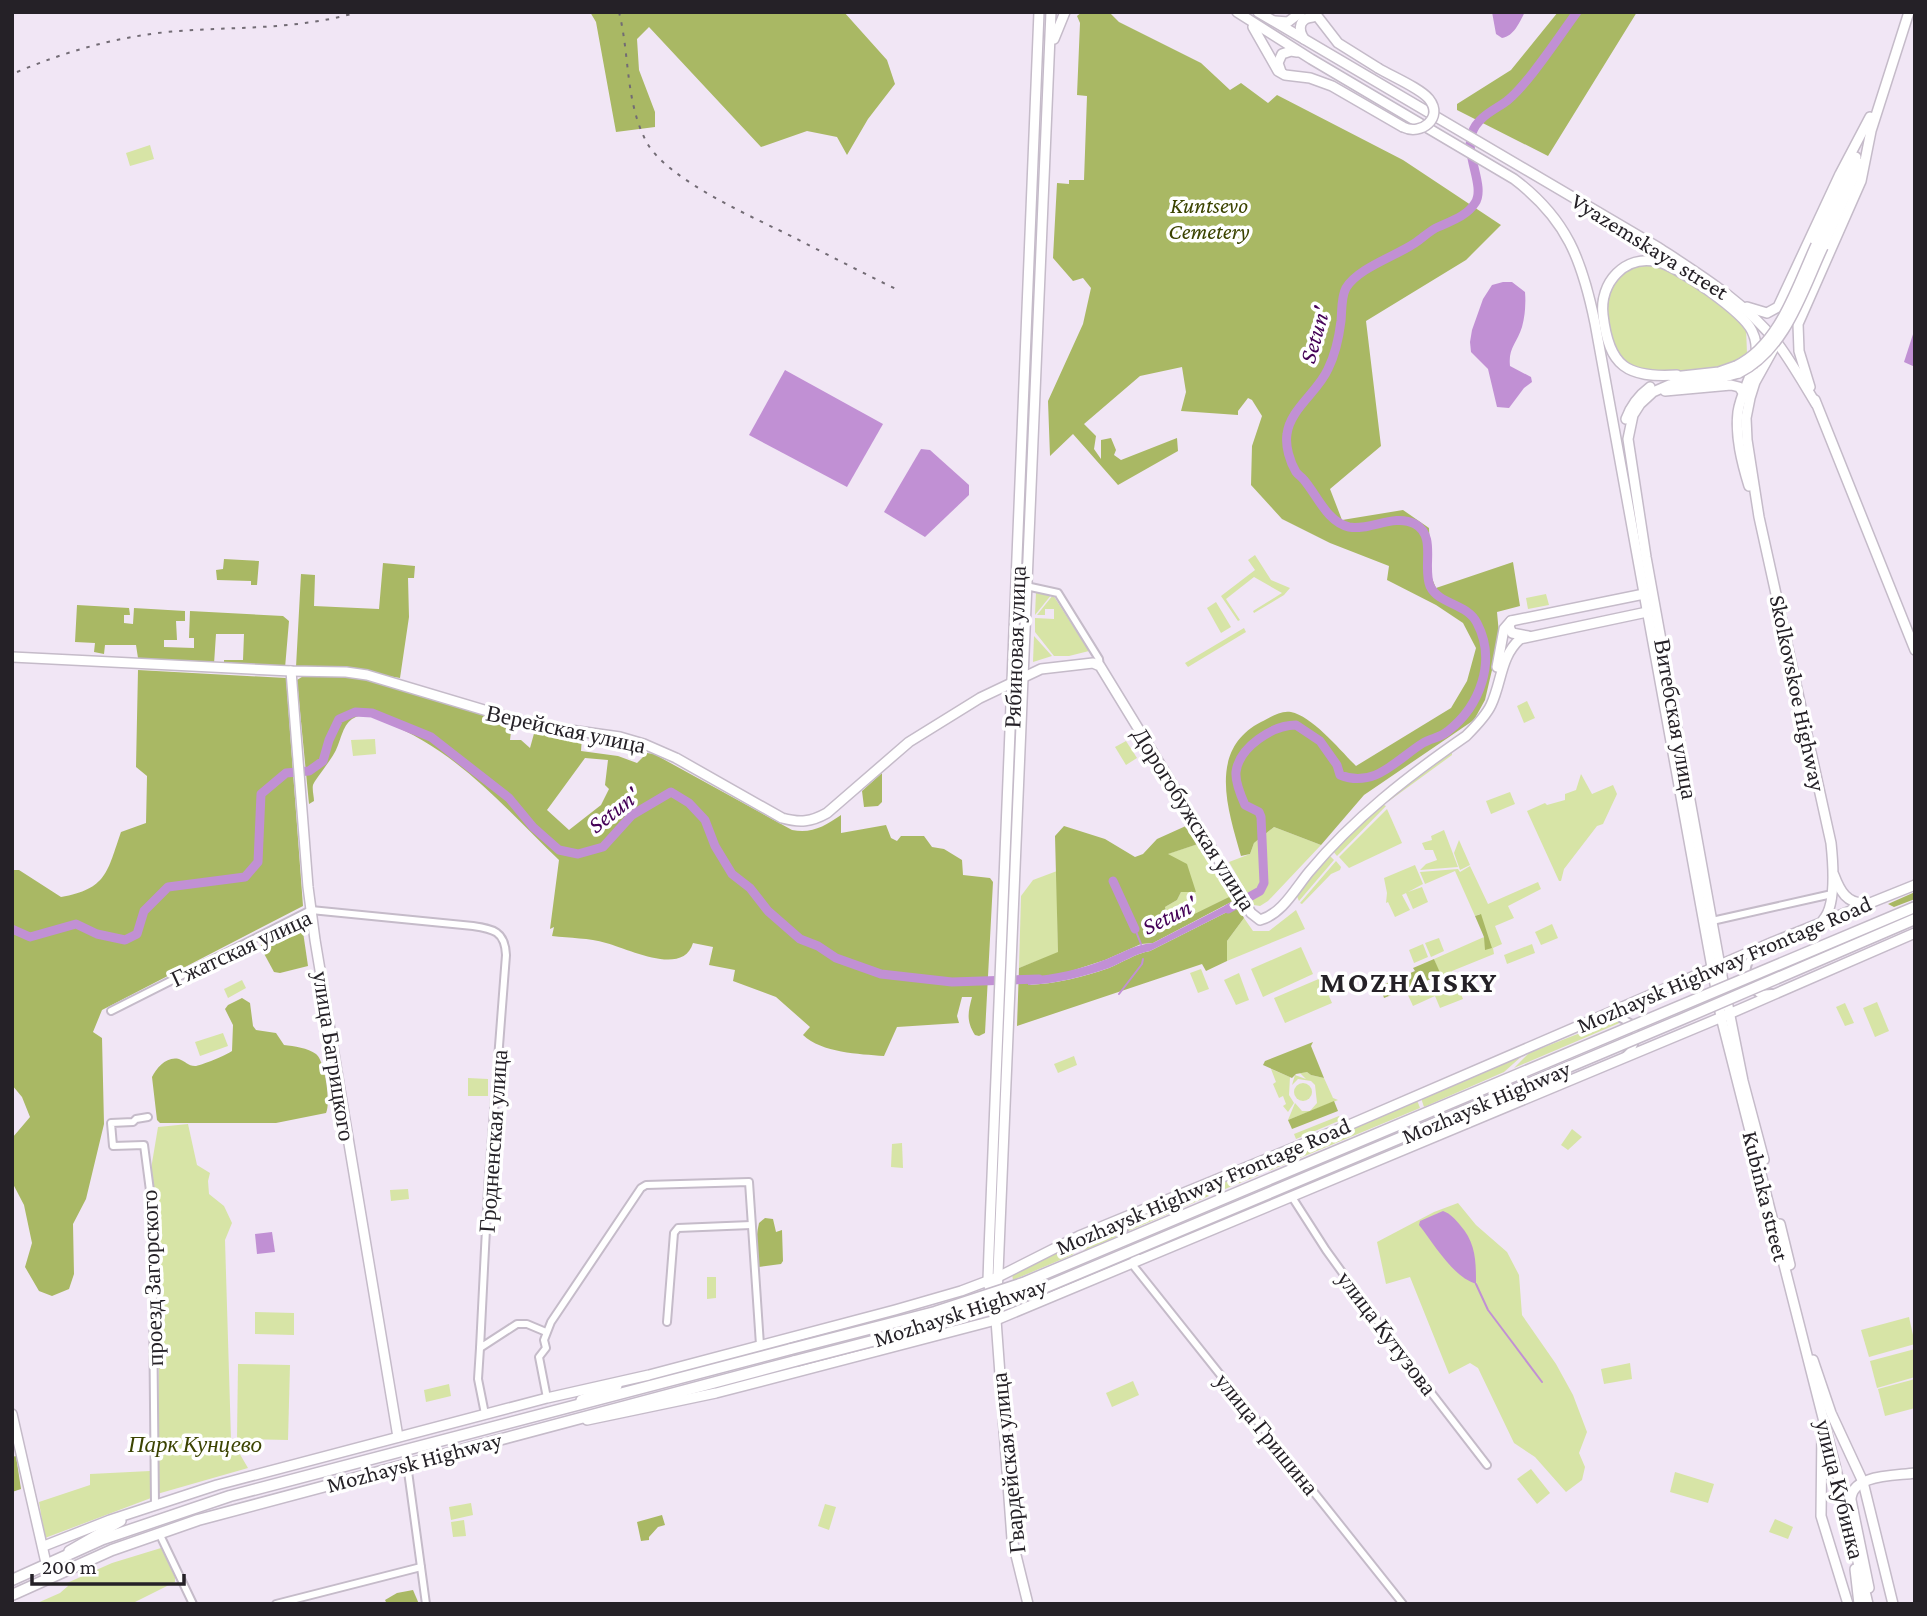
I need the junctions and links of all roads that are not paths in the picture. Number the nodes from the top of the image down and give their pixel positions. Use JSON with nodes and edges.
{"nodes":[{"id":1,"x":1039,"y":12,"type":"edge"},
{"id":2,"x":1051,"y":12,"type":"edge"},
{"id":3,"x":1065,"y":12,"type":"edge"},
{"id":4,"x":1237,"y":12,"type":"edge"},
{"id":5,"x":1258,"y":12,"type":"edge"},
{"id":6,"x":1907,"y":12,"type":"edge"},
{"id":7,"x":1309,"y":17,"type":"edge"},
{"id":8,"x":1245,"y":18,"type":"junction"},
{"id":9,"x":1271,"y":21,"type":"junction"},
{"id":10,"x":1307,"y":43,"type":"junction"},
{"id":11,"x":1301,"y":53,"type":"junction"},
{"id":12,"x":1049,"y":57,"type":"junction"},
{"id":13,"x":1282,"y":74,"type":"junction"},
{"id":14,"x":1870,"y":117,"type":"junction"},
{"id":15,"x":1871,"y":131,"type":"junction"},
{"id":16,"x":1820,"y":246,"type":"junction"},
{"id":17,"x":1739,"y":303,"type":"junction"},
{"id":18,"x":1778,"y":307,"type":"junction"},
{"id":19,"x":1799,"y":321,"type":"junction"},
{"id":20,"x":1776,"y":343,"type":"junction"},
{"id":21,"x":1738,"y":369,"type":"junction"},
{"id":22,"x":1677,"y":375,"type":"junction"},
{"id":23,"x":1742,"y":391,"type":"junction"},
{"id":24,"x":1647,"y":397,"type":"junction"},
{"id":25,"x":1816,"y":404,"type":"junction"},
{"id":26,"x":1630,"y":515,"type":"junction"},
{"id":27,"x":1759,"y":517,"type":"junction"},
{"id":28,"x":1026,"y":586,"type":"junction"},
{"id":29,"x":1644,"y":594,"type":"junction"},
{"id":30,"x":1647,"y":612,"type":"junction"},
{"id":31,"x":1511,"y":621,"type":"junction"},
{"id":32,"x":1529,"y":636,"type":"junction"},
{"id":33,"x":1915,"y":650,"type":"edge"},
{"id":34,"x":12,"y":657,"type":"edge"},
{"id":35,"x":1100,"y":666,"type":"junction"},
{"id":36,"x":291,"y":671,"type":"junction"},
{"id":37,"x":1018,"y":679,"type":"junction"},
{"id":38,"x":1481,"y":719,"type":"junction"},
{"id":39,"x":1833,"y":870,"type":"junction"},
{"id":40,"x":1915,"y":879,"type":"edge"},
{"id":41,"x":1915,"y":885,"type":"edge"},
{"id":42,"x":1895,"y":891,"type":"junction"},
{"id":43,"x":1832,"y":894,"type":"junction"},
{"id":44,"x":1866,"y":903,"type":"junction"},
{"id":45,"x":1915,"y":907,"type":"edge"},
{"id":46,"x":311,"y":910,"type":"junction"},
{"id":47,"x":1915,"y":919,"type":"edge"},
{"id":48,"x":1712,"y":921,"type":"junction"},
{"id":49,"x":1819,"y":923,"type":"junction"},
{"id":50,"x":1915,"y":933,"type":"edge"},
{"id":51,"x":500,"y":935,"type":"joint"},
{"id":52,"x":1762,"y":947,"type":"junction"},
{"id":53,"x":1716,"y":967,"type":"junction"},
{"id":54,"x":1778,"y":992,"type":"junction"},
{"id":55,"x":111,"y":1012,"type":"dead end"},
{"id":56,"x":1725,"y":1016,"type":"junction"},
{"id":57,"x":1599,"y":1018,"type":"junction"},
{"id":58,"x":1622,"y":1059,"type":"junction"},
{"id":59,"x":148,"y":1117,"type":"dead end"},
{"id":60,"x":1292,"y":1197,"type":"junction"},
{"id":61,"x":1133,"y":1214,"type":"junction"},
{"id":62,"x":751,"y":1224,"type":"junction"},
{"id":63,"x":1145,"y":1259,"type":"junction"},
{"id":64,"x":1132,"y":1264,"type":"junction"},
{"id":65,"x":993,"y":1279,"type":"junction"},
{"id":66,"x":895,"y":1310,"type":"junction"},
{"id":67,"x":996,"y":1320,"type":"junction"},
{"id":68,"x":667,"y":1322,"type":"dead end"},
{"id":69,"x":546,"y":1332,"type":"junction"},
{"id":70,"x":760,"y":1345,"type":"junction"},
{"id":71,"x":903,"y":1345,"type":"junction"},
{"id":72,"x":480,"y":1348,"type":"junction"},
{"id":73,"x":649,"y":1375,"type":"junction"},
{"id":74,"x":1817,"y":1397,"type":"junction"},
{"id":75,"x":547,"y":1398,"type":"junction"},
{"id":76,"x":548,"y":1413,"type":"junction"},
{"id":77,"x":12,"y":1414,"type":"edge"},
{"id":78,"x":485,"y":1415,"type":"junction"},
{"id":79,"x":550,"y":1426,"type":"junction"},
{"id":80,"x":398,"y":1437,"type":"junction"},
{"id":81,"x":407,"y":1464,"type":"junction"},
{"id":82,"x":1488,"y":1465,"type":"dead end"},
{"id":83,"x":1915,"y":1473,"type":"edge"},
{"id":84,"x":1863,"y":1482,"type":"junction"},
{"id":85,"x":155,"y":1505,"type":"junction"},
{"id":86,"x":144,"y":1509,"type":"junction"},
{"id":87,"x":1850,"y":1526,"type":"junction"},
{"id":88,"x":159,"y":1533,"type":"junction"},
{"id":89,"x":44,"y":1546,"type":"junction"},
{"id":90,"x":51,"y":1561,"type":"junction"},
{"id":91,"x":421,"y":1567,"type":"junction"},
{"id":92,"x":12,"y":1580,"type":"edge"},
{"id":93,"x":31,"y":1586,"type":"junction"},
{"id":94,"x":12,"y":1595,"type":"edge"},
{"id":95,"x":12,"y":1602,"type":"edge"},
{"id":96,"x":193,"y":1604,"type":"edge"},
{"id":97,"x":276,"y":1604,"type":"edge"},
{"id":98,"x":426,"y":1604,"type":"edge"},
{"id":99,"x":1028,"y":1604,"type":"edge"},
{"id":100,"x":1403,"y":1604,"type":"edge"},
{"id":101,"x":1848,"y":1604,"type":"edge"},
{"id":102,"x":1859,"y":1604,"type":"edge"},
{"id":103,"x":1870,"y":1604,"type":"edge"},
{"id":104,"x":1893,"y":1604,"type":"edge"}],
"edges":[{"from":1,"to":37,"type":"main road","name":"Рябиновая улица"},
{"from":2,"to":12,"type":"main road","name":"Рябиновая улица"},
{"from":3,"to":12,"type":"main road"},
{"from":4,"to":8,"type":"main road"},
{"from":5,"to":9,"type":"main road","name":"Vyazemskaya street"},
{"from":6,"to":14,"type":"main road"},
{"from":6,"to":15,"type":"main road"},
{"from":7,"to":9,"type":"main road"},
{"from":7,"to":10,"type":"main road"},
{"from":7,"to":13,"type":"main road","bridge":true},
{"from":8,"to":11,"type":"main road"},
{"from":8,"to":13,"type":"main road"},
{"from":9,"to":10,"type":"main road","name":"Vyazemskaya street"},
{"from":10,"to":17,"type":"main road","name":"Vyazemskaya street"},
{"from":11,"to":13,"type":"main road"},
{"from":11,"to":26,"type":"main road"},
{"from":12,"to":28,"type":"main road","name":"Рябиновая улица"},
{"from":14,"to":16,"type":"main road"},
{"from":14,"to":18,"type":"main road"},
{"from":15,"to":16,"type":"main road"},
{"from":15,"to":19,"type":"main road"},
{"from":16,"to":20,"type":"main road","bridge":true},
{"from":16,"to":21,"type":"main road","bridge":true},
{"from":17,"to":18,"type":"main road"},
{"from":17,"to":25,"type":"main road","name":"Vyazemskaya street"},
{"from":18,"to":19,"type":"street"},
{"from":19,"to":25,"type":"main road"},
{"from":20,"to":21,"type":"main road","bridge":true},
{"from":20,"to":27,"type":"main road"},
{"from":21,"to":22,"type":"main road"},
{"from":21,"to":24,"type":"main road"},
{"from":22,"to":23,"type":"main road"},
{"from":22,"to":26,"type":"main road"},
{"from":23,"to":24,"type":"main road"},
{"from":23,"to":27,"type":"main road"},
{"from":24,"to":48,"type":"main road","name":"Витебская улица"},
{"from":25,"to":33,"type":"main road","name":"Vyazemskaya street"},
{"from":26,"to":29,"type":"main road"},
{"from":27,"to":39,"type":"main road","name":"Skolkovskoe Highway"},
{"from":28,"to":35,"type":"street","name":"Дорогобужская улица"},
{"from":28,"to":37,"type":"main road","name":"Рябиновая улица"},
{"from":29,"to":30,"type":"main road"},
{"from":29,"to":31,"type":"main road"},
{"from":30,"to":32,"type":"main road"},
{"from":30,"to":53,"type":"main road"},
{"from":31,"to":32,"type":"main road"},
{"from":31,"to":38,"type":"main road"},
{"from":32,"to":38,"type":"main road"},
{"from":34,"to":36,"type":"main road","name":"Верейская улица"},
{"from":35,"to":37,"type":"main road","name":"Верейская улица"},
{"from":35,"to":38,"type":"main road","name":"Дорогобужская улица"},
{"from":36,"to":37,"type":"main road","name":"Верейская улица"},
{"from":36,"to":46,"type":"main road","name":"улица Багрицкого"},
{"from":37,"to":65,"type":"main road","name":"Рябиновая улица"},
{"from":39,"to":43,"type":"main road","name":"Skolkovskoe Highway"},
{"from":39,"to":44,"type":"main road","name":"Skolkovskoe Highway"},
{"from":40,"to":42,"type":"main road"},
{"from":41,"to":42,"type":"main road","name":"Mozhaysk Highway Frontage Road"},
{"from":42,"to":44,"type":"main road","name":"Mozhaysk Highway Frontage Road"},
{"from":43,"to":48,"type":"street"},
{"from":43,"to":49,"type":"main road","name":"Skolkovskoe Highway"},
{"from":44,"to":49,"type":"main road","name":"Mozhaysk Highway Frontage Road"},
{"from":45,"to":76,"type":"main road","name":"Mozhaysk Highway","bridge":true},
{"from":46,"to":51,"type":"street","name":"Гжатская улица"},
{"from":46,"to":55,"type":"street","name":"Гжатская улица"},
{"from":46,"to":80,"type":"main road","name":"улица Багрицкого"},
{"from":47,"to":79,"type":"main road","name":"Mozhaysk Highway","bridge":true},
{"from":48,"to":53,"type":"main road","name":"Витебская улица"},
{"from":49,"to":52,"type":"main road","name":"Mozhaysk Highway Frontage Road"},
{"from":50,"to":54,"type":"main road","name":"Mozhaysk Highway Frontage Road"},
{"from":51,"to":72,"type":"street","name":"Гродненская улица"},
{"from":52,"to":53,"type":"main road","name":"Mozhaysk Highway Frontage Road"},
{"from":52,"to":54,"type":"street"},
{"from":53,"to":56,"type":"main road"},
{"from":53,"to":57,"type":"main road","name":"Mozhaysk Highway Frontage Road"},
{"from":54,"to":56,"type":"main road","name":"Mozhaysk Highway Frontage Road"},
{"from":56,"to":58,"type":"main road","name":"Mozhaysk Highway Frontage Road"},
{"from":56,"to":74,"type":"main road","name":"Kubinka street"},
{"from":56,"to":84,"type":"main road"},
{"from":57,"to":58,"type":"street"},
{"from":57,"to":61,"type":"main road","name":"Mozhaysk Highway Frontage Road"},
{"from":58,"to":60,"type":"main road","name":"Mozhaysk Highway Frontage Road"},
{"from":59,"to":85,"type":"street","name":"проезд Загорского"},
{"from":60,"to":63,"type":"main road","name":"Mozhaysk Highway Frontage Road"},
{"from":60,"to":82,"type":"street","name":"улица Кутузова"},
{"from":61,"to":63,"type":"street"},
{"from":61,"to":65,"type":"main road","name":"Mozhaysk Highway Frontage Road"},
{"from":62,"to":68,"type":"street"},
{"from":62,"to":69,"type":"street"},
{"from":62,"to":70,"type":"street"},
{"from":63,"to":64,"type":"main road","name":"Mozhaysk Highway Frontage Road"},
{"from":64,"to":67,"type":"main road","name":"Mozhaysk Highway Frontage Road"},
{"from":64,"to":100,"type":"street","name":"улица Гришина"},
{"from":65,"to":66,"type":"main road","name":"Mozhaysk Highway Frontage Road"},
{"from":65,"to":67,"type":"main road","name":"Гвардейская улица"},
{"from":66,"to":70,"type":"main road","name":"Mozhaysk Highway Frontage Road"},
{"from":66,"to":71,"type":"main road"},
{"from":67,"to":71,"type":"main road","name":"Mozhaysk Highway Frontage Road"},
{"from":67,"to":99,"type":"main road","name":"Гвардейская улица"},
{"from":69,"to":72,"type":"street"},
{"from":69,"to":75,"type":"street"},
{"from":70,"to":73,"type":"main road","name":"Mozhaysk Highway Frontage Road"},
{"from":71,"to":79,"type":"main road","name":"Mozhaysk Highway Frontage Road"},
{"from":72,"to":78,"type":"street","name":"Гродненская улица"},
{"from":73,"to":75,"type":"main road","name":"Mozhaysk Highway Frontage Road"},
{"from":73,"to":76,"type":"main road"},
{"from":74,"to":87,"type":"main road","name":"улица Кубинка"},
{"from":74,"to":101,"type":"main road"},
{"from":75,"to":78,"type":"main road","name":"Mozhaysk Highway Frontage Road"},
{"from":76,"to":90,"type":"main road","name":"Mozhaysk Highway"},
{"from":77,"to":89,"type":"main road"},
{"from":78,"to":80,"type":"main road","name":"Mozhaysk Highway Frontage Road"},
{"from":79,"to":81,"type":"main road","name":"Mozhaysk Highway"},
{"from":80,"to":85,"type":"main road","name":"Mozhaysk Highway Frontage Road"},
{"from":81,"to":88,"type":"main road","name":"Mozhaysk Highway"},
{"from":81,"to":91,"type":"street"},
{"from":83,"to":84,"type":"main road"},
{"from":84,"to":103,"type":"main road"},
{"from":84,"to":104,"type":"main road"},
{"from":85,"to":86,"type":"main road","name":"Mozhaysk Highway Frontage Road"},
{"from":86,"to":89,"type":"main road"},
{"from":86,"to":90,"type":"main road"},
{"from":87,"to":102,"type":"main road"},
{"from":87,"to":103,"type":"main road","name":"улица Кубинка"},
{"from":88,"to":93,"type":"main road","name":"Mozhaysk Highway"},
{"from":88,"to":96,"type":"street"},
{"from":89,"to":90,"type":"main road"},
{"from":90,"to":92,"type":"main road","name":"Mozhaysk Highway"},
{"from":91,"to":97,"type":"street"},
{"from":91,"to":98,"type":"street"},
{"from":93,"to":94,"type":"main road","name":"Mozhaysk Highway"},
{"from":93,"to":95,"type":"main road"}]}
